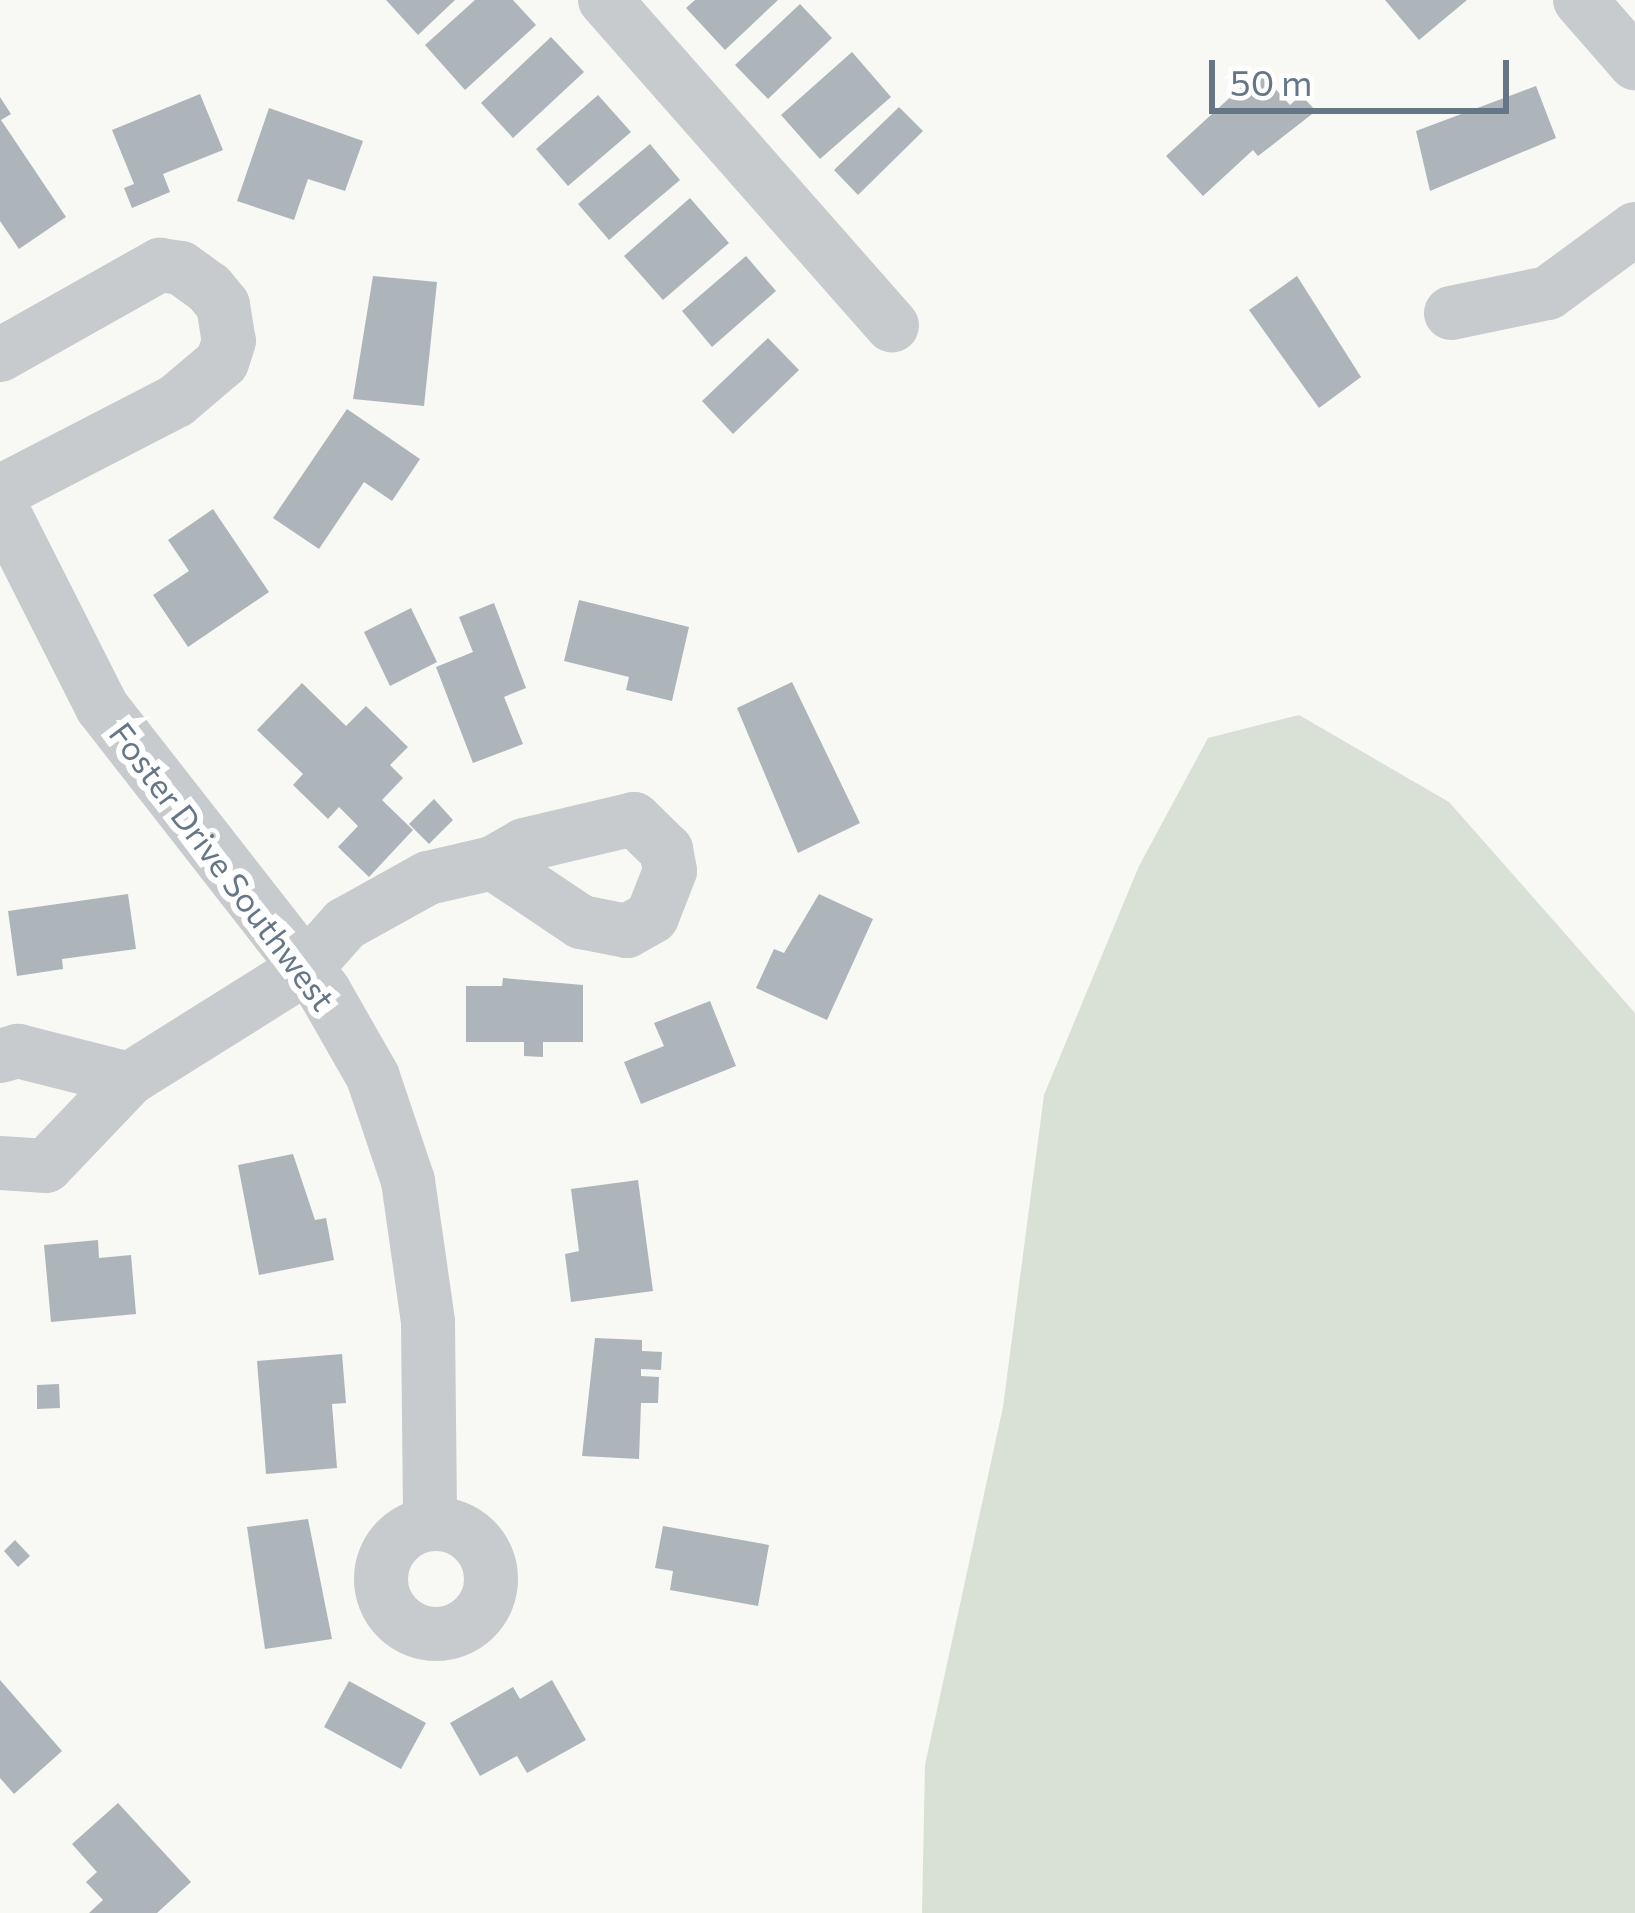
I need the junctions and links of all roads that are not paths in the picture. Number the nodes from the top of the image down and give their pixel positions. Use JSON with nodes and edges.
{"nodes":[{"id":1,"x":605,"y":0,"type":"edge"},
{"id":2,"x":1580,"y":0,"type":"edge"},
{"id":3,"x":1635,"y":63,"type":"edge"},
{"id":4,"x":1635,"y":229,"type":"edge"},
{"id":5,"x":1451,"y":314,"type":"dead end"},
{"id":6,"x":892,"y":325,"type":"dead end"},
{"id":7,"x":0,"y":355,"type":"edge"},
{"id":8,"x":0,"y":492,"type":"edge"},
{"id":9,"x":0,"y":505,"type":"edge"},
{"id":10,"x":493,"y":863,"type":"dead end"},
{"id":11,"x":306,"y":968,"type":"junction"},
{"id":12,"x":0,"y":1056,"type":"edge"},
{"id":13,"x":129,"y":1079,"type":"junction"},
{"id":14,"x":0,"y":1162,"type":"edge"},
{"id":15,"x":430,"y":1524,"type":"dead end"}],
"edges":[{"from":1,"to":6,"type":"street"},
{"from":2,"to":3,"type":"street"},
{"from":4,"to":5,"type":"street"},
{"from":7,"to":8,"type":"street"},
{"from":9,"to":11,"type":"street","name":"Foster Drive Southwest"},
{"from":10,"to":11,"type":"street"},
{"from":11,"to":13,"type":"street"},
{"from":11,"to":15,"type":"street","name":"Foster Drive Southwest"},
{"from":12,"to":13,"type":"street"},
{"from":13,"to":14,"type":"street"}]}
